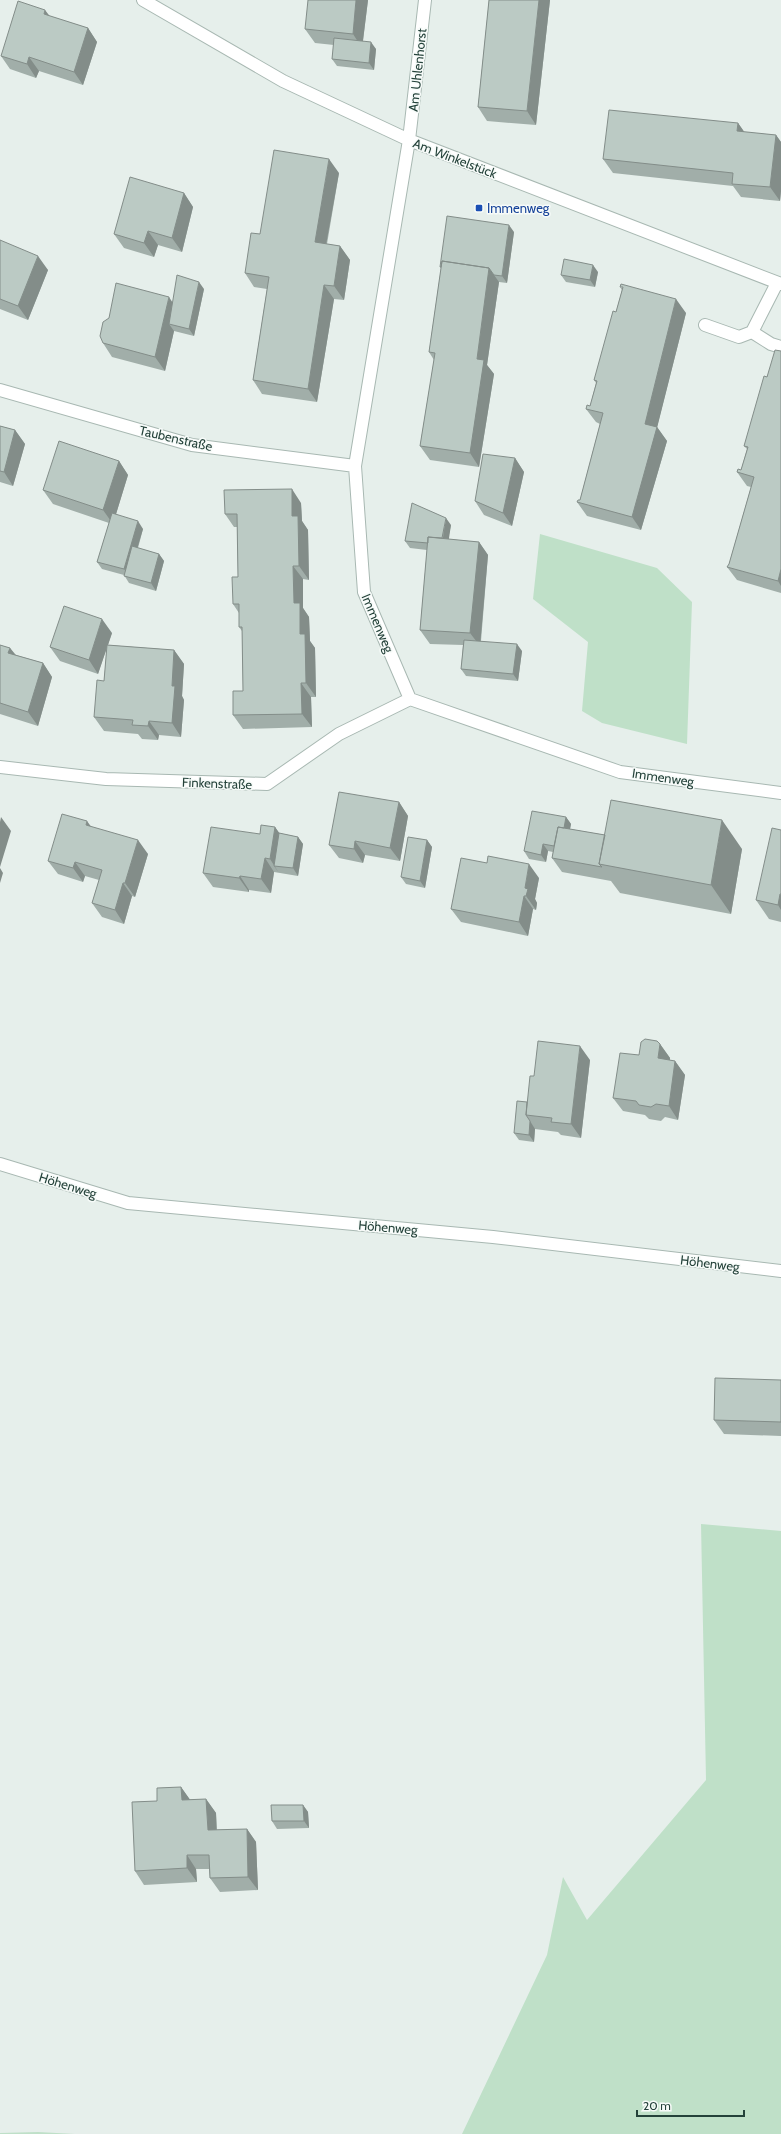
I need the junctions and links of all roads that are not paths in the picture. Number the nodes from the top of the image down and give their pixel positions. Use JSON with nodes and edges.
{"nodes":[{"id":1,"x":143,"y":0,"type":"edge"},
{"id":2,"x":424,"y":0,"type":"edge"},
{"id":3,"x":409,"y":140,"type":"junction"},
{"id":4,"x":779,"y":284,"type":"edge"},
{"id":5,"x":705,"y":325,"type":"dead end"},
{"id":6,"x":752,"y":332,"type":"junction"},
{"id":7,"x":781,"y":348,"type":"edge"},
{"id":8,"x":0,"y":390,"type":"edge"},
{"id":9,"x":355,"y":466,"type":"junction"},
{"id":10,"x":410,"y":699,"type":"junction"},
{"id":11,"x":0,"y":767,"type":"edge"},
{"id":12,"x":781,"y":793,"type":"edge"},
{"id":13,"x":0,"y":1164,"type":"edge"},
{"id":14,"x":781,"y":1271,"type":"edge"}],
"edges":[{"from":1,"to":3,"type":"street","name":"Am Winkelstück"},
{"from":2,"to":3,"type":"street","name":"Am Uhlenhorst"},
{"from":3,"to":4,"type":"street","name":"Am Winkelstück"},
{"from":3,"to":9,"type":"street","name":"Immenweg"},
{"from":4,"to":6,"type":"street"},
{"from":5,"to":6,"type":"street"},
{"from":6,"to":7,"type":"street"},
{"from":8,"to":9,"type":"street","name":"Taubenstraße"},
{"from":9,"to":10,"type":"street","name":"Immenweg"},
{"from":10,"to":11,"type":"street","name":"Finkenstraße"},
{"from":10,"to":12,"type":"street","name":"Immenweg"},
{"from":13,"to":14,"type":"street","name":"Höhenweg"}]}
